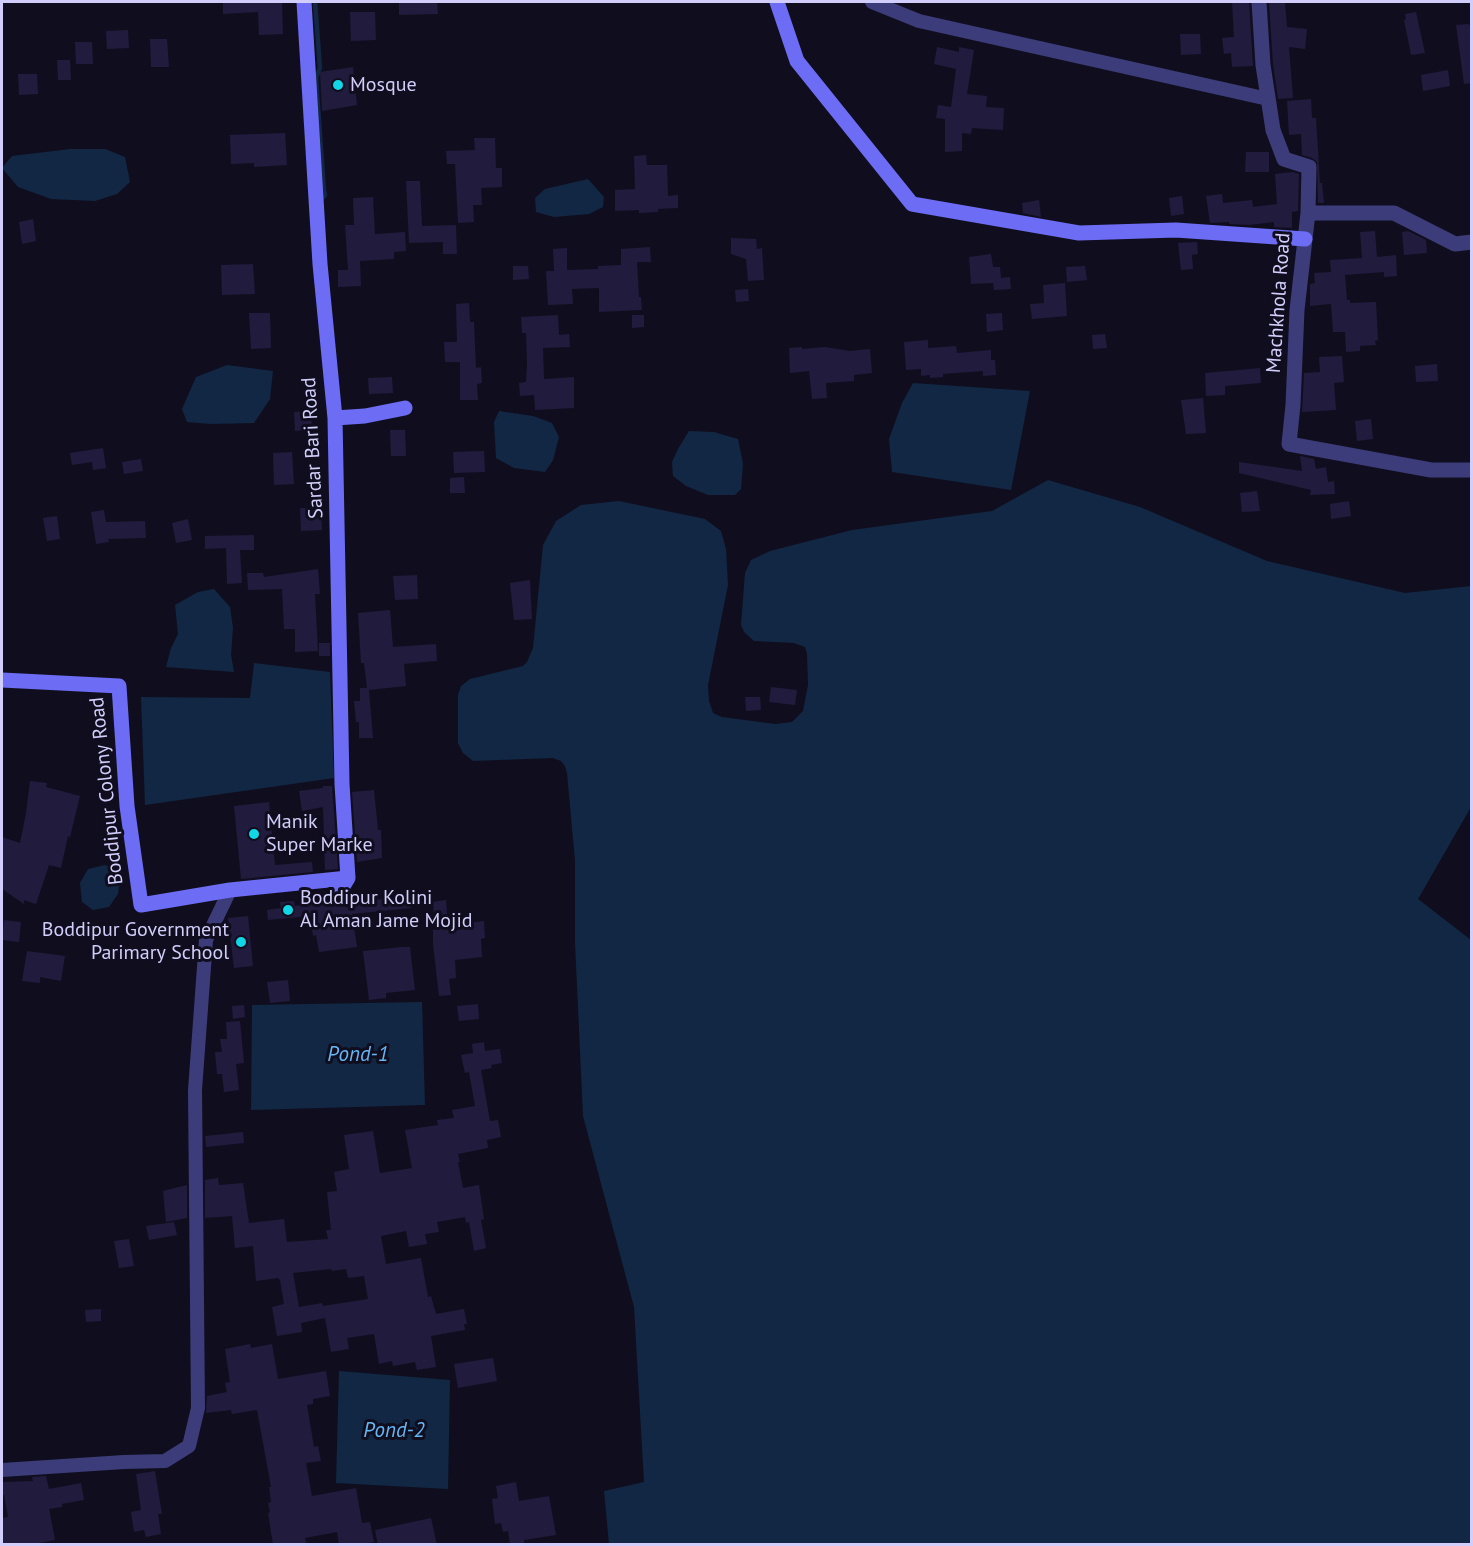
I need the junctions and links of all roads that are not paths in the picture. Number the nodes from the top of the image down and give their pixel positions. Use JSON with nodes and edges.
{"nodes":[{"id":1,"x":304,"y":2,"type":"edge"},
{"id":2,"x":777,"y":2,"type":"edge"},
{"id":3,"x":872,"y":2,"type":"edge"},
{"id":4,"x":1259,"y":2,"type":"edge"},
{"id":5,"x":1268,"y":99,"type":"junction"},
{"id":6,"x":1308,"y":213,"type":"junction"},
{"id":7,"x":1305,"y":239,"type":"junction"},
{"id":8,"x":1472,"y":242,"type":"edge"},
{"id":9,"x":405,"y":408,"type":"dead end"},
{"id":10,"x":335,"y":418,"type":"junction"},
{"id":11,"x":1472,"y":470,"type":"edge"},
{"id":12,"x":2,"y":680,"type":"edge"},
{"id":13,"x":344,"y":885,"type":"joint"},
{"id":14,"x":230,"y":890,"type":"junction"},
{"id":15,"x":2,"y":1470,"type":"edge"}],
"edges":[{"from":1,"to":10,"type":"main road","name":"Sardar Bari Road"},
{"from":2,"to":7,"type":"main road"},
{"from":3,"to":5,"type":"street"},
{"from":4,"to":5,"type":"street","name":"Machkhola Road"},
{"from":5,"to":6,"type":"street","name":"Machkhola Road"},
{"from":6,"to":7,"type":"street","name":"Machkhola Road"},
{"from":6,"to":8,"type":"street"},
{"from":7,"to":11,"type":"street","name":"Machkhola Road"},
{"from":9,"to":10,"type":"main road"},
{"from":10,"to":13,"type":"main road","name":"Sardar Bari Road"},
{"from":12,"to":14,"type":"main road","name":"Boddipur Colony Road"},
{"from":13,"to":14,"type":"main road","name":"Boddipur Colony Road"},
{"from":14,"to":15,"type":"street"}]}
